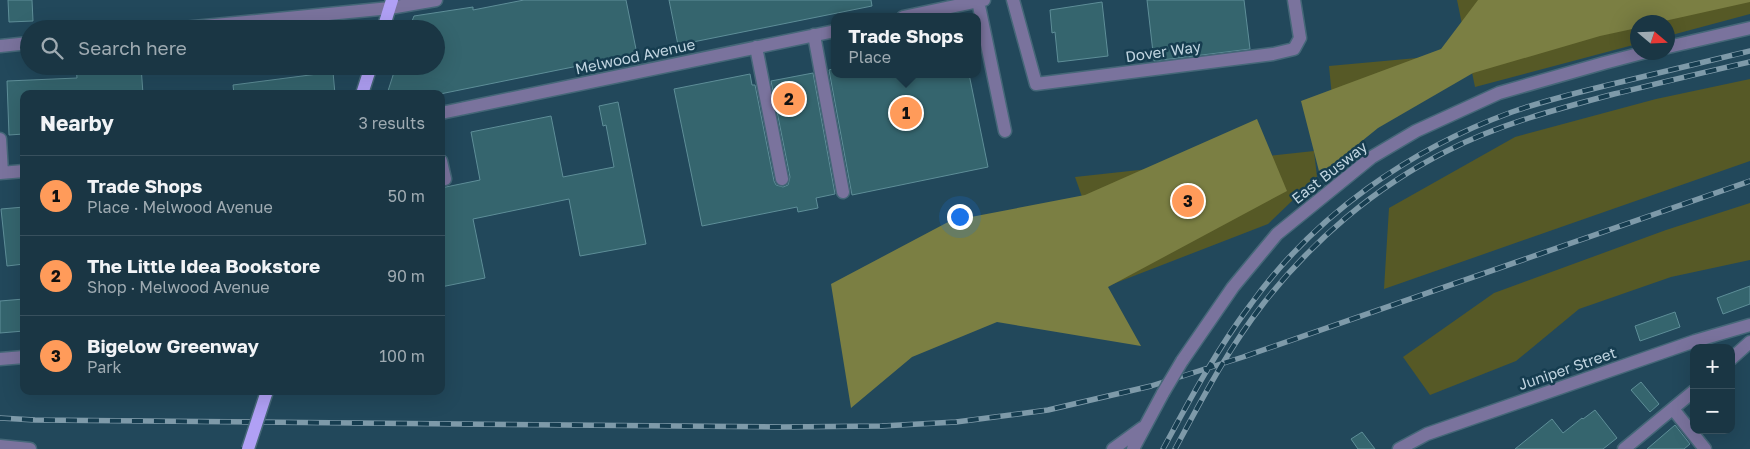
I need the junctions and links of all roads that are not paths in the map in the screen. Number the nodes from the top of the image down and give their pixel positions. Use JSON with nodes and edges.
{"nodes":[{"id":1,"x":436,"y":0,"type":"edge"},
{"id":2,"x":1013,"y":0,"type":"edge"},
{"id":3,"x":1294,"y":0,"type":"edge"},
{"id":4,"x":981,"y":1,"type":"edge"},
{"id":5,"x":391,"y":4,"type":"edge"},
{"id":6,"x":922,"y":13,"type":"edge"},
{"id":7,"x":251,"y":20,"type":"edge"},
{"id":8,"x":386,"y":20,"type":"edge"},
{"id":9,"x":1750,"y":28,"type":"edge"},
{"id":10,"x":831,"y":32,"type":"edge"},
{"id":11,"x":814,"y":35,"type":"junction"},
{"id":12,"x":20,"y":44,"type":"edge"},
{"id":13,"x":0,"y":46,"type":"edge"},
{"id":14,"x":1675,"y":46,"type":"edge"},
{"id":15,"x":756,"y":47,"type":"junction"},
{"id":16,"x":1630,"y":56,"type":"edge"},
{"id":17,"x":368,"y":75,"type":"edge"},
{"id":18,"x":363,"y":90,"type":"edge"},
{"id":19,"x":445,"y":112,"type":"edge"},
{"id":20,"x":1006,"y":131,"type":"dead end"},
{"id":21,"x":0,"y":138,"type":"edge"},
{"id":22,"x":20,"y":171,"type":"edge"},
{"id":23,"x":1,"y":173,"type":"edge"},
{"id":24,"x":782,"y":179,"type":"dead end"},
{"id":25,"x":843,"y":192,"type":"dead end"},
{"id":26,"x":1750,"y":325,"type":"edge"},
{"id":27,"x":1750,"y":342,"type":"edge"},
{"id":28,"x":1735,"y":355,"type":"edge"},
{"id":29,"x":20,"y":357,"type":"edge"},
{"id":30,"x":0,"y":359,"type":"edge"},
{"id":31,"x":266,"y":395,"type":"edge"},
{"id":32,"x":1690,"y":395,"type":"edge"},
{"id":33,"x":1673,"y":409,"type":"junction"},
{"id":34,"x":1146,"y":425,"type":"junction"},
{"id":35,"x":0,"y":446,"type":"edge"},
{"id":36,"x":30,"y":449,"type":"edge"},
{"id":37,"x":248,"y":449,"type":"edge"},
{"id":38,"x":1113,"y":449,"type":"edge"},
{"id":39,"x":1133,"y":449,"type":"edge"},
{"id":40,"x":1399,"y":449,"type":"edge"},
{"id":41,"x":1624,"y":449,"type":"edge"},
{"id":42,"x":1705,"y":449,"type":"edge"}],
"edges":[{"from":1,"to":5,"type":"street"},
{"from":2,"to":3,"type":"street","name":"Dover Way"},
{"from":4,"to":6,"type":"street"},
{"from":4,"to":20,"type":"street"},
{"from":5,"to":7,"type":"street"},
{"from":5,"to":8,"type":"main road"},
{"from":9,"to":14,"type":"street"},
{"from":10,"to":11,"type":"street","name":"Melwood Avenue"},
{"from":11,"to":15,"type":"street","name":"Melwood Avenue"},
{"from":11,"to":25,"type":"street"},
{"from":12,"to":13,"type":"street"},
{"from":15,"to":19,"type":"street","name":"Melwood Avenue"},
{"from":15,"to":24,"type":"street"},
{"from":16,"to":34,"type":"street","name":"East Busway","bridge":true},
{"from":17,"to":18,"type":"main road"},
{"from":21,"to":23,"type":"street"},
{"from":22,"to":23,"type":"street"},
{"from":26,"to":40,"type":"street","name":"Juniper Street"},
{"from":27,"to":28,"type":"street"},
{"from":29,"to":30,"type":"street"},
{"from":31,"to":37,"type":"main road","bridge":true},
{"from":32,"to":33,"type":"street"},
{"from":33,"to":41,"type":"street"},
{"from":33,"to":42,"type":"street"},
{"from":34,"to":38,"type":"street"},
{"from":34,"to":39,"type":"street","name":"East Busway"},
{"from":35,"to":36,"type":"street"}]}
